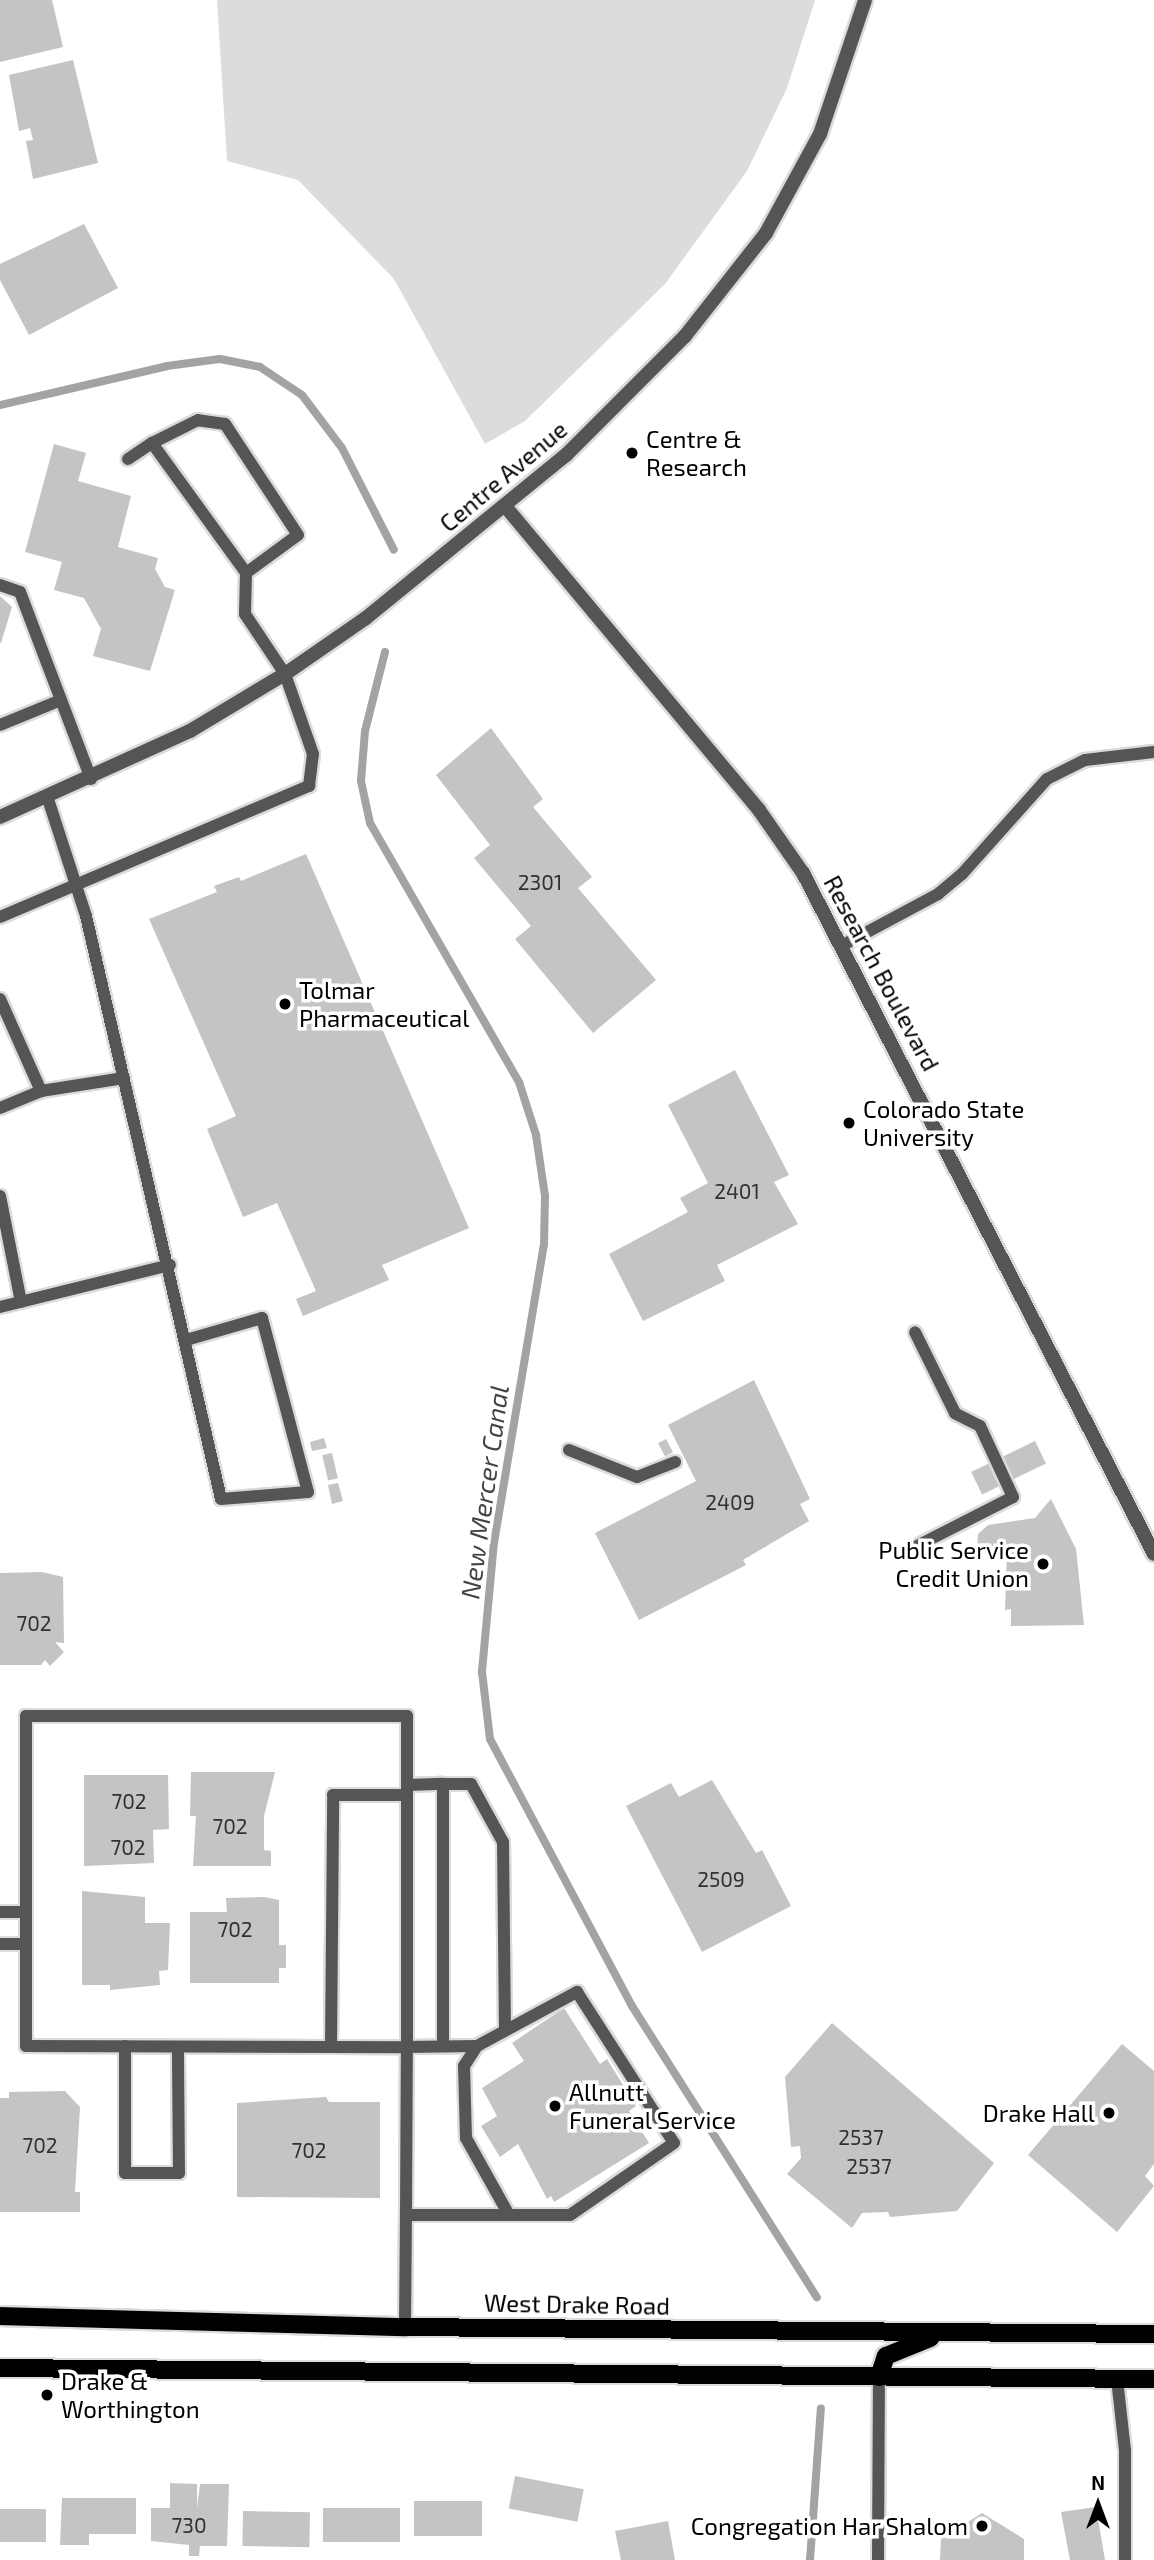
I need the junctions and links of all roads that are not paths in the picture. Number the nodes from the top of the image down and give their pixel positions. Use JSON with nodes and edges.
{"nodes":[{"id":1,"x":865,"y":0,"type":"edge"},
{"id":2,"x":152,"y":443,"type":"junction"},
{"id":3,"x":128,"y":459,"type":"dead end"},
{"id":4,"x":505,"y":506,"type":"junction"},
{"id":5,"x":246,"y":573,"type":"junction"},
{"id":6,"x":0,"y":585,"type":"edge"},
{"id":7,"x":285,"y":674,"type":"junction"},
{"id":8,"x":61,"y":700,"type":"junction"},
{"id":9,"x":0,"y":725,"type":"edge"},
{"id":10,"x":1154,"y":752,"type":"edge"},
{"id":11,"x":92,"y":779,"type":"junction"},
{"id":12,"x":47,"y":799,"type":"junction"},
{"id":13,"x":0,"y":817,"type":"edge"},
{"id":14,"x":77,"y":887,"type":"junction"},
{"id":15,"x":0,"y":917,"type":"edge"},
{"id":16,"x":843,"y":946,"type":"junction"},
{"id":17,"x":0,"y":999,"type":"edge"},
{"id":18,"x":124,"y":1078,"type":"junction"},
{"id":19,"x":41,"y":1091,"type":"junction"},
{"id":20,"x":0,"y":1108,"type":"edge"},
{"id":21,"x":0,"y":1196,"type":"edge"},
{"id":22,"x":170,"y":1265,"type":"junction"},
{"id":23,"x":21,"y":1302,"type":"junction"},
{"id":24,"x":0,"y":1307,"type":"edge"},
{"id":25,"x":915,"y":1332,"type":"dead end"},
{"id":26,"x":186,"y":1340,"type":"junction"},
{"id":27,"x":569,"y":1450,"type":"dead end"},
{"id":28,"x":675,"y":1462,"type":"dead end"},
{"id":29,"x":913,"y":1548,"type":"dead end"},
{"id":30,"x":1154,"y":1554,"type":"edge"},
{"id":31,"x":443,"y":1784,"type":"junction"},
{"id":32,"x":407,"y":1790,"type":"junction"},
{"id":33,"x":0,"y":1912,"type":"edge"},
{"id":34,"x":26,"y":1912,"type":"junction"},
{"id":35,"x":0,"y":1944,"type":"edge"},
{"id":36,"x":26,"y":1944,"type":"junction"},
{"id":37,"x":505,"y":2030,"type":"junction"},
{"id":38,"x":125,"y":2046,"type":"junction"},
{"id":39,"x":443,"y":2046,"type":"junction"},
{"id":40,"x":477,"y":2046,"type":"junction"},
{"id":41,"x":178,"y":2047,"type":"junction"},
{"id":42,"x":331,"y":2047,"type":"junction"},
{"id":43,"x":407,"y":2047,"type":"junction"},
{"id":44,"x":406,"y":2215,"type":"junction"},
{"id":45,"x":509,"y":2215,"type":"junction"},
{"id":46,"x":0,"y":2316,"type":"edge"},
{"id":47,"x":405,"y":2327,"type":"junction"},
{"id":48,"x":964,"y":2332,"type":"junction"},
{"id":49,"x":1154,"y":2334,"type":"edge"},
{"id":50,"x":0,"y":2368,"type":"edge"},
{"id":51,"x":879,"y":2377,"type":"junction"},
{"id":52,"x":1117,"y":2379,"type":"junction"},
{"id":53,"x":1154,"y":2379,"type":"edge"},
{"id":54,"x":878,"y":2560,"type":"edge"},
{"id":55,"x":1125,"y":2560,"type":"edge"}],
"edges":[{"from":1,"to":4,"type":"street","name":"Centre Avenue"},
{"from":2,"to":3,"type":"lane"},
{"from":2,"to":5,"type":"lane"},
{"from":2,"to":5,"type":"lane"},
{"from":4,"to":7,"type":"street","name":"Centre Avenue"},
{"from":4,"to":16,"type":"street","name":"Research Boulevard"},
{"from":5,"to":7,"type":"lane"},
{"from":6,"to":8,"type":"lane"},
{"from":7,"to":11,"type":"street","name":"Centre Avenue"},
{"from":7,"to":14,"type":"lane"},
{"from":8,"to":9,"type":"lane"},
{"from":8,"to":11,"type":"lane"},
{"from":10,"to":16,"type":"lane"},
{"from":11,"to":12,"type":"street","name":"Centre Avenue"},
{"from":12,"to":13,"type":"street","name":"Centre Avenue"},
{"from":12,"to":14,"type":"lane"},
{"from":14,"to":15,"type":"lane"},
{"from":14,"to":18,"type":"lane"},
{"from":16,"to":30,"type":"street","name":"Research Boulevard"},
{"from":17,"to":19,"type":"lane"},
{"from":18,"to":19,"type":"lane"},
{"from":18,"to":22,"type":"lane"},
{"from":19,"to":20,"type":"lane"},
{"from":21,"to":23,"type":"lane"},
{"from":22,"to":23,"type":"lane"},
{"from":22,"to":26,"type":"lane"},
{"from":23,"to":24,"type":"lane"},
{"from":25,"to":29,"type":"lane"},
{"from":26,"to":26,"type":"lane"},
{"from":27,"to":28,"type":"lane"},
{"from":31,"to":32,"type":"lane"},
{"from":31,"to":37,"type":"lane"},
{"from":31,"to":39,"type":"lane"},
{"from":32,"to":34,"type":"lane"},
{"from":32,"to":42,"type":"lane"},
{"from":32,"to":43,"type":"lane"},
{"from":33,"to":34,"type":"lane"},
{"from":34,"to":36,"type":"lane"},
{"from":35,"to":36,"type":"lane"},
{"from":36,"to":38,"type":"lane"},
{"from":37,"to":40,"type":"lane"},
{"from":37,"to":45,"type":"lane"},
{"from":38,"to":41,"type":"lane"},
{"from":38,"to":41,"type":"lane"},
{"from":39,"to":40,"type":"lane"},
{"from":39,"to":43,"type":"lane"},
{"from":40,"to":45,"type":"lane"},
{"from":41,"to":42,"type":"lane"},
{"from":42,"to":43,"type":"lane"},
{"from":43,"to":44,"type":"lane"},
{"from":44,"to":45,"type":"lane"},
{"from":44,"to":47,"type":"lane"},
{"from":46,"to":47,"type":"main road","name":"West Drake Road"},
{"from":47,"to":48,"type":"main road","name":"West Drake Road"},
{"from":48,"to":49,"type":"main road","name":"West Drake Road"},
{"from":48,"to":51,"type":"main road"},
{"from":50,"to":51,"type":"main road"},
{"from":51,"to":52,"type":"main road"},
{"from":51,"to":54,"type":"lane"},
{"from":52,"to":53,"type":"main road"},
{"from":52,"to":55,"type":"lane"}]}
